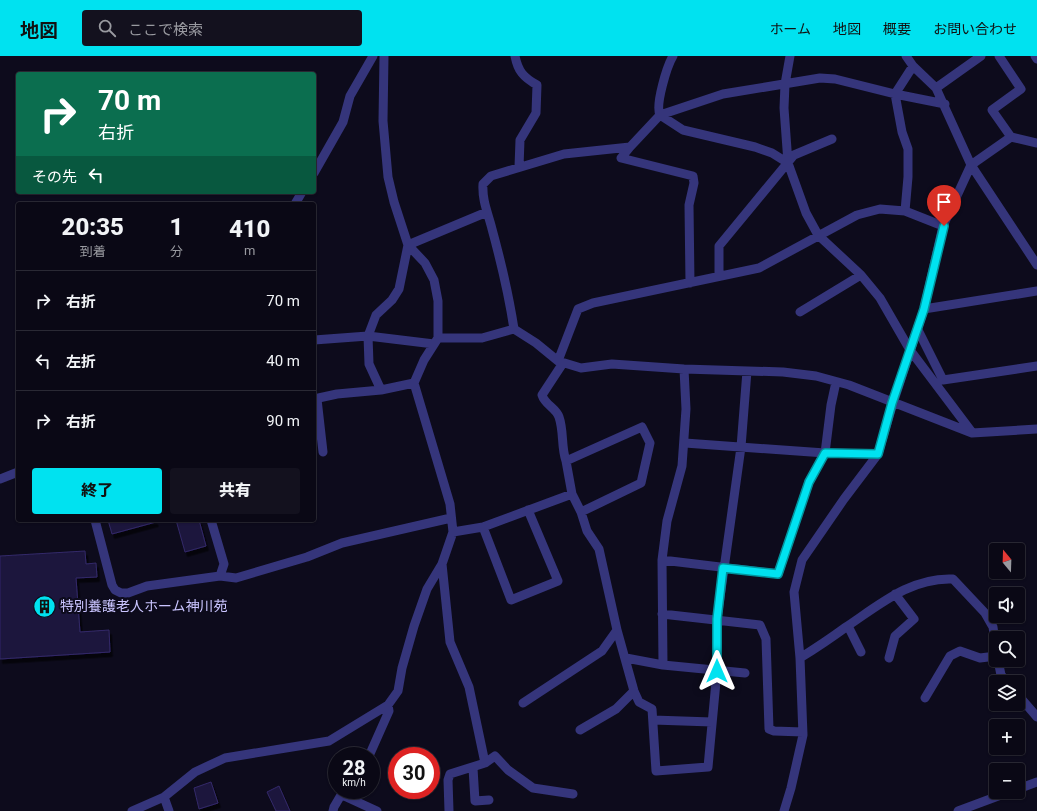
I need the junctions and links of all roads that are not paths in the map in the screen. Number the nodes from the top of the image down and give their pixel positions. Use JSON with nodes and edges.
{"nodes":[{"id":1,"x":373,"y":56,"type":"edge"},
{"id":2,"x":384,"y":56,"type":"edge"},
{"id":3,"x":515,"y":56,"type":"edge"},
{"id":4,"x":790,"y":56,"type":"edge"},
{"id":5,"x":906,"y":56,"type":"edge"},
{"id":6,"x":981,"y":56,"type":"edge"},
{"id":7,"x":999,"y":56,"type":"edge"},
{"id":8,"x":1035,"y":56,"type":"edge"},
{"id":9,"x":671,"y":57,"type":"edge"},
{"id":10,"x":1037,"y":59,"type":"edge"},
{"id":11,"x":913,"y":66,"type":"junction"},
{"id":12,"x":785,"y":84,"type":"junction"},
{"id":13,"x":936,"y":88,"type":"junction"},
{"id":14,"x":895,"y":94,"type":"junction"},
{"id":15,"x":945,"y":104,"type":"junction"},
{"id":16,"x":660,"y":115,"type":"junction"},
{"id":17,"x":1011,"y":137,"type":"junction"},
{"id":18,"x":832,"y":139,"type":"dead end"},
{"id":19,"x":1037,"y":143,"type":"edge"},
{"id":20,"x":630,"y":147,"type":"junction"},
{"id":21,"x":788,"y":162,"type":"junction"},
{"id":22,"x":972,"y":165,"type":"junction"},
{"id":23,"x":518,"y":167,"type":"junction"},
{"id":24,"x":316,"y":169,"type":"edge"},
{"id":25,"x":905,"y":211,"type":"junction"},
{"id":26,"x":487,"y":212,"type":"junction"},
{"id":27,"x":944,"y":226,"type":"junction"},
{"id":28,"x":818,"y":235,"type":"junction"},
{"id":29,"x":408,"y":244,"type":"junction"},
{"id":30,"x":1037,"y":265,"type":"edge"},
{"id":31,"x":861,"y":274,"type":"junction"},
{"id":32,"x":719,"y":276,"type":"junction"},
{"id":33,"x":690,"y":283,"type":"junction"},
{"id":34,"x":1037,"y":291,"type":"edge"},
{"id":35,"x":924,"y":309,"type":"junction"},
{"id":36,"x":800,"y":312,"type":"dead end"},
{"id":37,"x":514,"y":329,"type":"junction"},
{"id":38,"x":918,"y":330,"type":"junction"},
{"id":39,"x":368,"y":336,"type":"junction"},
{"id":40,"x":316,"y":340,"type":"edge"},
{"id":41,"x":436,"y":341,"type":"junction"},
{"id":42,"x":910,"y":350,"type":"junction"},
{"id":43,"x":561,"y":362,"type":"junction"},
{"id":44,"x":1037,"y":366,"type":"edge"},
{"id":45,"x":684,"y":369,"type":"junction"},
{"id":46,"x":747,"y":371,"type":"junction"},
{"id":47,"x":836,"y":382,"type":"junction"},
{"id":48,"x":414,"y":383,"type":"junction"},
{"id":49,"x":380,"y":390,"type":"junction"},
{"id":50,"x":316,"y":399,"type":"edge"},
{"id":51,"x":892,"y":403,"type":"junction"},
{"id":52,"x":1037,"y":429,"type":"edge"},
{"id":53,"x":972,"y":433,"type":"junction"},
{"id":54,"x":685,"y":443,"type":"junction"},
{"id":55,"x":741,"y":447,"type":"junction"},
{"id":56,"x":323,"y":452,"type":"dead end"},
{"id":57,"x":825,"y":453,"type":"junction"},
{"id":58,"x":878,"y":454,"type":"junction"},
{"id":59,"x":566,"y":461,"type":"junction"},
{"id":60,"x":16,"y":473,"type":"edge"},
{"id":61,"x":0,"y":479,"type":"edge"},
{"id":62,"x":572,"y":494,"type":"junction"},
{"id":63,"x":528,"y":510,"type":"junction"},
{"id":64,"x":582,"y":512,"type":"junction"},
{"id":65,"x":451,"y":518,"type":"junction"},
{"id":66,"x":96,"y":522,"type":"edge"},
{"id":67,"x":212,"y":522,"type":"edge"},
{"id":68,"x":483,"y":527,"type":"junction"},
{"id":69,"x":453,"y":532,"type":"junction"},
{"id":70,"x":662,"y":560,"type":"junction"},
{"id":71,"x":442,"y":564,"type":"junction"},
{"id":72,"x":723,"y":568,"type":"junction"},
{"id":73,"x":220,"y":576,"type":"junction"},
{"id":74,"x":896,"y":594,"type":"junction"},
{"id":75,"x":662,"y":614,"type":"junction"},
{"id":76,"x":717,"y":619,"type":"junction"},
{"id":77,"x":848,"y":626,"type":"junction"},
{"id":78,"x":617,"y":630,"type":"junction"},
{"id":79,"x":994,"y":631,"type":"edge"},
{"id":80,"x":861,"y":652,"type":"dead end"},
{"id":81,"x":989,"y":657,"type":"edge"},
{"id":82,"x":626,"y":658,"type":"junction"},
{"id":83,"x":800,"y":658,"type":"junction"},
{"id":84,"x":889,"y":658,"type":"dead end"},
{"id":85,"x":663,"y":665,"type":"junction"},
{"id":86,"x":717,"y":671,"type":"junction"},
{"id":87,"x":745,"y":673,"type":"dead end"},
{"id":88,"x":634,"y":691,"type":"junction"},
{"id":89,"x":925,"y":698,"type":"dead end"},
{"id":90,"x":523,"y":703,"type":"dead end"},
{"id":91,"x":1025,"y":703,"type":"edge"},
{"id":92,"x":388,"y":705,"type":"junction"},
{"id":93,"x":1037,"y":717,"type":"edge"},
{"id":94,"x":652,"y":720,"type":"junction"},
{"id":95,"x":712,"y":722,"type":"junction"},
{"id":96,"x":580,"y":730,"type":"dead end"},
{"id":97,"x":803,"y":732,"type":"junction"},
{"id":98,"x":373,"y":747,"type":"edge"},
{"id":99,"x":485,"y":763,"type":"junction"},
{"id":100,"x":473,"y":768,"type":"junction"},
{"id":101,"x":1037,"y":782,"type":"edge"},
{"id":102,"x":1025,"y":786,"type":"edge"},
{"id":103,"x":574,"y":794,"type":"dead end"},
{"id":104,"x":164,"y":797,"type":"junction"},
{"id":105,"x":339,"y":799,"type":"edge"},
{"id":106,"x":354,"y":799,"type":"edge"},
{"id":107,"x":990,"y":799,"type":"edge"},
{"id":108,"x":489,"y":800,"type":"dead end"},
{"id":109,"x":132,"y":811,"type":"edge"},
{"id":110,"x":169,"y":811,"type":"edge"},
{"id":111,"x":333,"y":811,"type":"edge"},
{"id":112,"x":377,"y":811,"type":"edge"},
{"id":113,"x":449,"y":811,"type":"edge"},
{"id":114,"x":784,"y":811,"type":"edge"},
{"id":115,"x":958,"y":811,"type":"edge"}],
"edges":[{"from":1,"to":24,"type":"street"},
{"from":2,"to":29,"type":"street"},
{"from":3,"to":23,"type":"street"},
{"from":4,"to":12,"type":"street"},
{"from":5,"to":11,"type":"street"},
{"from":6,"to":13,"type":"street"},
{"from":7,"to":17,"type":"street"},
{"from":8,"to":10,"type":"street"},
{"from":9,"to":16,"type":"street"},
{"from":11,"to":13,"type":"street"},
{"from":11,"to":14,"type":"street"},
{"from":12,"to":14,"type":"street"},
{"from":12,"to":16,"type":"street"},
{"from":12,"to":21,"type":"street"},
{"from":13,"to":15,"type":"street"},
{"from":14,"to":15,"type":"street"},
{"from":14,"to":25,"type":"street"},
{"from":15,"to":22,"type":"street"},
{"from":16,"to":20,"type":"street"},
{"from":16,"to":21,"type":"street"},
{"from":17,"to":19,"type":"street"},
{"from":17,"to":22,"type":"street"},
{"from":18,"to":21,"type":"street"},
{"from":20,"to":23,"type":"street"},
{"from":20,"to":33,"type":"street"},
{"from":21,"to":28,"type":"street"},
{"from":21,"to":32,"type":"street"},
{"from":22,"to":27,"type":"street"},
{"from":22,"to":30,"type":"street"},
{"from":23,"to":26,"type":"street"},
{"from":25,"to":27,"type":"street"},
{"from":25,"to":28,"type":"street"},
{"from":26,"to":29,"type":"street"},
{"from":26,"to":37,"type":"street"},
{"from":27,"to":35,"type":"street"},
{"from":28,"to":31,"type":"street"},
{"from":28,"to":32,"type":"street"},
{"from":29,"to":39,"type":"street"},
{"from":29,"to":41,"type":"street"},
{"from":31,"to":36,"type":"street"},
{"from":31,"to":42,"type":"street"},
{"from":32,"to":33,"type":"street"},
{"from":33,"to":43,"type":"street"},
{"from":34,"to":35,"type":"street"},
{"from":35,"to":38,"type":"street"},
{"from":37,"to":41,"type":"street"},
{"from":37,"to":43,"type":"street"},
{"from":38,"to":42,"type":"street"},
{"from":38,"to":44,"type":"street"},
{"from":39,"to":40,"type":"street"},
{"from":39,"to":41,"type":"street"},
{"from":39,"to":49,"type":"street"},
{"from":41,"to":48,"type":"street"},
{"from":42,"to":51,"type":"street"},
{"from":42,"to":53,"type":"street"},
{"from":43,"to":45,"type":"street"},
{"from":43,"to":59,"type":"street"},
{"from":45,"to":46,"type":"street"},
{"from":45,"to":54,"type":"street"},
{"from":46,"to":47,"type":"street"},
{"from":46,"to":55,"type":"street"},
{"from":47,"to":51,"type":"street"},
{"from":47,"to":57,"type":"street"},
{"from":48,"to":49,"type":"street"},
{"from":48,"to":65,"type":"street"},
{"from":49,"to":50,"type":"street"},
{"from":50,"to":56,"type":"street"},
{"from":51,"to":53,"type":"street"},
{"from":51,"to":58,"type":"street"},
{"from":52,"to":53,"type":"street"},
{"from":54,"to":55,"type":"street"},
{"from":54,"to":70,"type":"street"},
{"from":55,"to":57,"type":"street"},
{"from":55,"to":72,"type":"street"},
{"from":57,"to":58,"type":"street"},
{"from":57,"to":72,"type":"street"},
{"from":58,"to":83,"type":"street"},
{"from":59,"to":62,"type":"street"},
{"from":59,"to":64,"type":"street"},
{"from":60,"to":61,"type":"street"},
{"from":62,"to":63,"type":"street"},
{"from":62,"to":64,"type":"street"},
{"from":63,"to":68,"type":"street"},
{"from":63,"to":68,"type":"street"},
{"from":64,"to":78,"type":"street"},
{"from":65,"to":69,"type":"street"},
{"from":65,"to":73,"type":"street"},
{"from":66,"to":73,"type":"street"},
{"from":67,"to":73,"type":"street"},
{"from":68,"to":69,"type":"street"},
{"from":69,"to":71,"type":"street"},
{"from":70,"to":72,"type":"street"},
{"from":70,"to":75,"type":"street"},
{"from":71,"to":92,"type":"street"},
{"from":71,"to":99,"type":"street"},
{"from":72,"to":76,"type":"street"},
{"from":74,"to":77,"type":"street"},
{"from":74,"to":79,"type":"street"},
{"from":74,"to":84,"type":"street"},
{"from":75,"to":76,"type":"street"},
{"from":75,"to":85,"type":"street"},
{"from":76,"to":86,"type":"street"},
{"from":76,"to":97,"type":"street"},
{"from":77,"to":80,"type":"street"},
{"from":77,"to":83,"type":"street"},
{"from":78,"to":82,"type":"street"},
{"from":78,"to":90,"type":"street"},
{"from":81,"to":89,"type":"street"},
{"from":82,"to":85,"type":"street"},
{"from":82,"to":88,"type":"street"},
{"from":83,"to":97,"type":"street"},
{"from":85,"to":86,"type":"street"},
{"from":86,"to":87,"type":"street"},
{"from":86,"to":95,"type":"street"},
{"from":88,"to":94,"type":"street"},
{"from":88,"to":96,"type":"street"},
{"from":91,"to":93,"type":"street"},
{"from":92,"to":98,"type":"street"},
{"from":92,"to":104,"type":"street"},
{"from":94,"to":95,"type":"street"},
{"from":94,"to":95,"type":"street"},
{"from":97,"to":114,"type":"street"},
{"from":99,"to":100,"type":"street"},
{"from":99,"to":103,"type":"street"},
{"from":100,"to":108,"type":"street"},
{"from":100,"to":113,"type":"street"},
{"from":101,"to":102,"type":"street"},
{"from":104,"to":109,"type":"street"},
{"from":104,"to":110,"type":"street"},
{"from":105,"to":111,"type":"street"},
{"from":106,"to":112,"type":"street"},
{"from":107,"to":115,"type":"street"}]}
